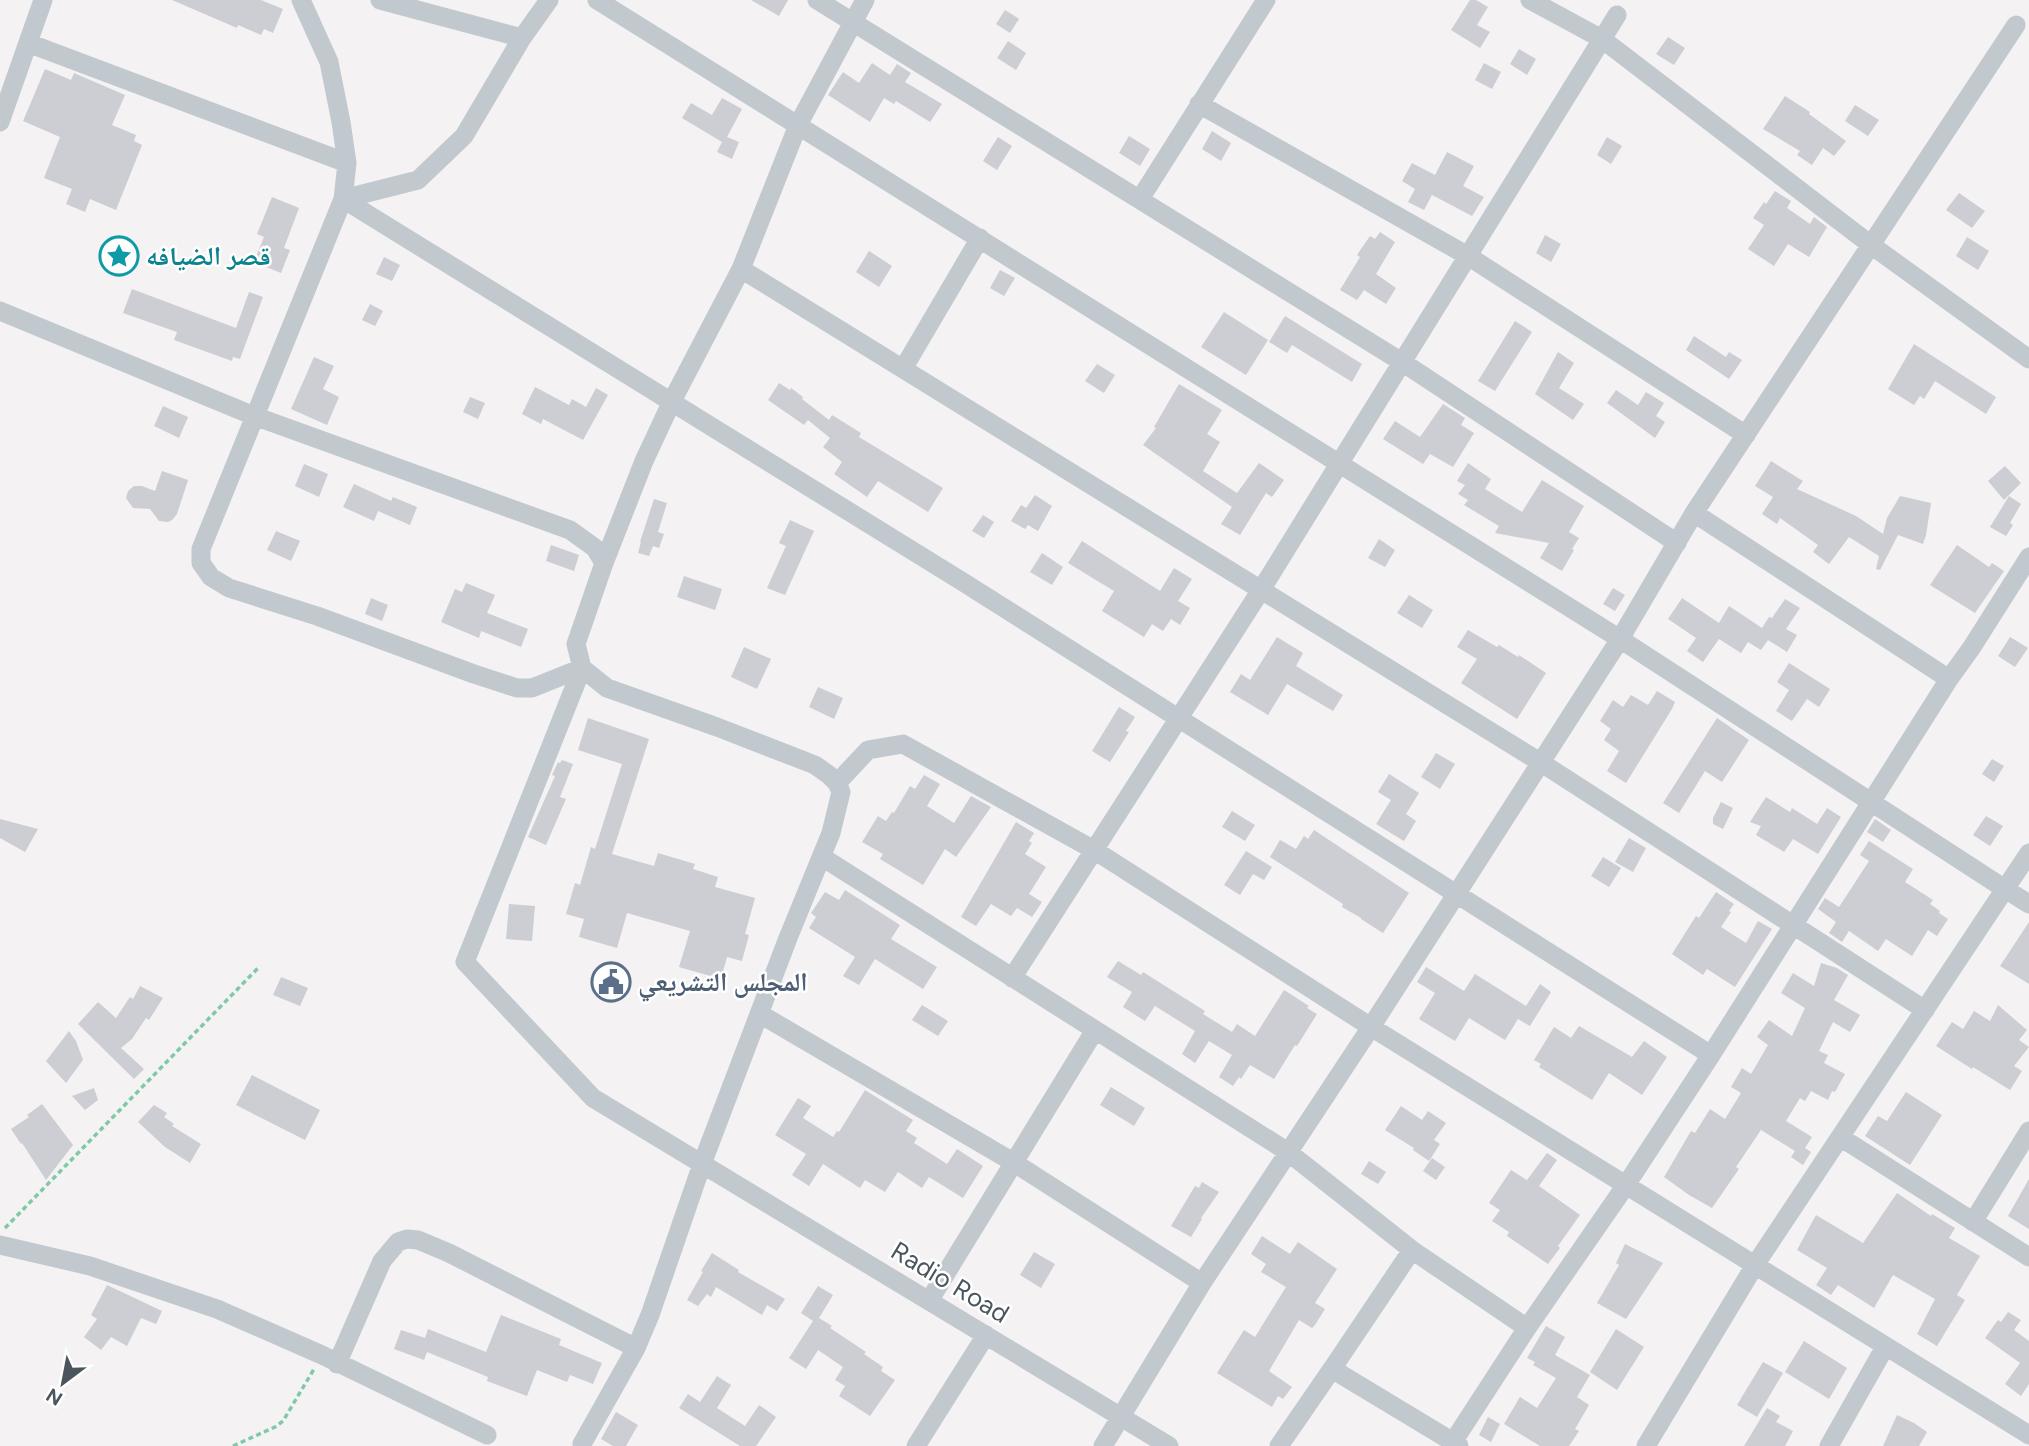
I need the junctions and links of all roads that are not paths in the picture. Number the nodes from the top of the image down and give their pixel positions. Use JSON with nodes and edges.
{"nodes":[{"id":1,"x":43,"y":0,"type":"edge"},
{"id":2,"x":300,"y":0,"type":"edge"},
{"id":3,"x":380,"y":0,"type":"edge"},
{"id":4,"x":549,"y":0,"type":"edge"},
{"id":5,"x":597,"y":0,"type":"edge"},
{"id":6,"x":817,"y":0,"type":"edge"},
{"id":7,"x":865,"y":0,"type":"edge"},
{"id":8,"x":1266,"y":0,"type":"edge"},
{"id":9,"x":1530,"y":0,"type":"edge"},
{"id":10,"x":1617,"y":15,"type":"dead end"},
{"id":11,"x":852,"y":22,"type":"junction"},
{"id":12,"x":2015,"y":25,"type":"dead end"},
{"id":13,"x":522,"y":38,"type":"junction"},
{"id":14,"x":1602,"y":40,"type":"junction"},
{"id":15,"x":28,"y":43,"type":"junction"},
{"id":16,"x":1199,"y":103,"type":"junction"},
{"id":17,"x":0,"y":122,"type":"edge"},
{"id":18,"x":798,"y":125,"type":"junction"},
{"id":19,"x":347,"y":163,"type":"junction"},
{"id":20,"x":342,"y":199,"type":"junction"},
{"id":21,"x":1140,"y":199,"type":"junction"},
{"id":22,"x":980,"y":239,"type":"junction"},
{"id":23,"x":1871,"y":245,"type":"junction"},
{"id":24,"x":1468,"y":256,"type":"junction"},
{"id":25,"x":741,"y":269,"type":"junction"},
{"id":26,"x":0,"y":311,"type":"edge"},
{"id":27,"x":2029,"y":359,"type":"edge"},
{"id":28,"x":1402,"y":362,"type":"junction"},
{"id":29,"x":903,"y":369,"type":"junction"},
{"id":30,"x":672,"y":401,"type":"junction"},
{"id":31,"x":254,"y":416,"type":"junction"},
{"id":32,"x":1746,"y":435,"type":"junction"},
{"id":33,"x":1339,"y":463,"type":"junction"},
{"id":34,"x":1694,"y":513,"type":"junction"},
{"id":35,"x":1677,"y":543,"type":"junction"},
{"id":36,"x":2029,"y":557,"type":"edge"},
{"id":37,"x":604,"y":563,"type":"junction"},
{"id":38,"x":1261,"y":590,"type":"junction"},
{"id":39,"x":1620,"y":639,"type":"junction"},
{"id":40,"x":582,"y":668,"type":"junction"},
{"id":41,"x":1949,"y":678,"type":"junction"},
{"id":42,"x":1178,"y":718,"type":"junction"},
{"id":43,"x":1540,"y":762,"type":"junction"},
{"id":44,"x":837,"y":783,"type":"junction"},
{"id":45,"x":1872,"y":803,"type":"junction"},
{"id":46,"x":1094,"y":850,"type":"junction"},
{"id":47,"x":2029,"y":853,"type":"edge"},
{"id":48,"x":822,"y":857,"type":"junction"},
{"id":49,"x":2005,"y":889,"type":"junction"},
{"id":50,"x":1457,"y":893,"type":"junction"},
{"id":51,"x":2029,"y":904,"type":"edge"},
{"id":52,"x":1794,"y":926,"type":"junction"},
{"id":53,"x":1012,"y":978,"type":"junction"},
{"id":54,"x":1925,"y":1010,"type":"junction"},
{"id":55,"x":760,"y":1014,"type":"junction"},
{"id":56,"x":1371,"y":1027,"type":"junction"},
{"id":57,"x":1095,"y":1030,"type":"junction"},
{"id":58,"x":1712,"y":1055,"type":"junction"},
{"id":59,"x":2029,"y":1131,"type":"edge"},
{"id":60,"x":1840,"y":1136,"type":"junction"},
{"id":61,"x":1288,"y":1152,"type":"junction"},
{"id":62,"x":1013,"y":1162,"type":"junction"},
{"id":63,"x":702,"y":1164,"type":"junction"},
{"id":64,"x":1626,"y":1185,"type":"junction"},
{"id":65,"x":1973,"y":1222,"type":"junction"},
{"id":66,"x":0,"y":1245,"type":"edge"},
{"id":67,"x":1412,"y":1250,"type":"junction"},
{"id":68,"x":2029,"y":1257,"type":"edge"},
{"id":69,"x":1755,"y":1265,"type":"junction"},
{"id":70,"x":1202,"y":1283,"type":"junction"},
{"id":71,"x":929,"y":1301,"type":"junction"},
{"id":72,"x":1527,"y":1328,"type":"junction"},
{"id":73,"x":986,"y":1335,"type":"junction"},
{"id":74,"x":1885,"y":1347,"type":"junction"},
{"id":75,"x":636,"y":1348,"type":"junction"},
{"id":76,"x":329,"y":1359,"type":"junction"},
{"id":77,"x":1332,"y":1369,"type":"junction"},
{"id":78,"x":1122,"y":1416,"type":"junction"},
{"id":79,"x":2029,"y":1434,"type":"edge"},
{"id":80,"x":487,"y":1435,"type":"dead end"},
{"id":81,"x":582,"y":1444,"type":"edge"},
{"id":82,"x":1456,"y":1444,"type":"edge"},
{"id":83,"x":916,"y":1446,"type":"edge"},
{"id":84,"x":1103,"y":1446,"type":"edge"},
{"id":85,"x":1170,"y":1446,"type":"edge"},
{"id":86,"x":1279,"y":1446,"type":"edge"},
{"id":87,"x":1646,"y":1446,"type":"edge"},
{"id":88,"x":1829,"y":1446,"type":"edge"}],
"edges":[{"from":1,"to":15,"type":"street"},
{"from":2,"to":19,"type":"street"},
{"from":3,"to":13,"type":"street"},
{"from":4,"to":13,"type":"street"},
{"from":5,"to":18,"type":"street"},
{"from":6,"to":11,"type":"street"},
{"from":7,"to":11,"type":"street"},
{"from":8,"to":16,"type":"street"},
{"from":9,"to":14,"type":"street"},
{"from":10,"to":14,"type":"street"},
{"from":11,"to":18,"type":"street"},
{"from":11,"to":21,"type":"street"},
{"from":12,"to":23,"type":"street"},
{"from":13,"to":20,"type":"street"},
{"from":14,"to":23,"type":"street"},
{"from":14,"to":24,"type":"street"},
{"from":15,"to":17,"type":"street"},
{"from":15,"to":19,"type":"street"},
{"from":16,"to":21,"type":"street"},
{"from":16,"to":24,"type":"street"},
{"from":18,"to":22,"type":"street"},
{"from":18,"to":25,"type":"street"},
{"from":19,"to":20,"type":"street"},
{"from":20,"to":30,"type":"street"},
{"from":20,"to":31,"type":"street"},
{"from":21,"to":28,"type":"street"},
{"from":22,"to":29,"type":"street"},
{"from":22,"to":33,"type":"street"},
{"from":23,"to":27,"type":"street"},
{"from":23,"to":32,"type":"street"},
{"from":24,"to":28,"type":"street"},
{"from":24,"to":32,"type":"street"},
{"from":25,"to":29,"type":"street"},
{"from":25,"to":30,"type":"street"},
{"from":26,"to":31,"type":"street"},
{"from":28,"to":33,"type":"street"},
{"from":28,"to":35,"type":"street"},
{"from":29,"to":38,"type":"street"},
{"from":30,"to":37,"type":"street"},
{"from":30,"to":42,"type":"street"},
{"from":31,"to":37,"type":"street"},
{"from":31,"to":40,"type":"street"},
{"from":32,"to":34,"type":"street"},
{"from":33,"to":38,"type":"street"},
{"from":33,"to":39,"type":"street"},
{"from":34,"to":35,"type":"street"},
{"from":34,"to":41,"type":"street"},
{"from":35,"to":39,"type":"street"},
{"from":36,"to":41,"type":"street"},
{"from":37,"to":40,"type":"street"},
{"from":38,"to":42,"type":"street"},
{"from":38,"to":43,"type":"street"},
{"from":39,"to":43,"type":"street"},
{"from":39,"to":45,"type":"street"},
{"from":40,"to":44,"type":"street"},
{"from":40,"to":63,"type":"street","name":"Radio Road"},
{"from":41,"to":45,"type":"street"},
{"from":42,"to":46,"type":"street"},
{"from":42,"to":50,"type":"street"},
{"from":43,"to":50,"type":"street"},
{"from":43,"to":52,"type":"street"},
{"from":44,"to":46,"type":"street"},
{"from":44,"to":48,"type":"street"},
{"from":45,"to":49,"type":"street"},
{"from":45,"to":52,"type":"street"},
{"from":46,"to":53,"type":"street"},
{"from":46,"to":56,"type":"street"},
{"from":47,"to":49,"type":"street"},
{"from":48,"to":53,"type":"street"},
{"from":48,"to":55,"type":"street"},
{"from":49,"to":51,"type":"street"},
{"from":49,"to":54,"type":"street"},
{"from":50,"to":56,"type":"street"},
{"from":50,"to":58,"type":"street"},
{"from":52,"to":54,"type":"street"},
{"from":52,"to":58,"type":"street"},
{"from":53,"to":57,"type":"street"},
{"from":54,"to":60,"type":"street"},
{"from":55,"to":62,"type":"street"},
{"from":55,"to":63,"type":"street"},
{"from":56,"to":61,"type":"street"},
{"from":56,"to":64,"type":"street"},
{"from":57,"to":61,"type":"street"},
{"from":57,"to":62,"type":"street"},
{"from":58,"to":64,"type":"street"},
{"from":59,"to":65,"type":"street"},
{"from":60,"to":65,"type":"street"},
{"from":60,"to":69,"type":"street"},
{"from":61,"to":67,"type":"street"},
{"from":61,"to":70,"type":"street"},
{"from":62,"to":70,"type":"street"},
{"from":62,"to":71,"type":"street"},
{"from":63,"to":71,"type":"street","name":"Radio Road"},
{"from":63,"to":75,"type":"street"},
{"from":64,"to":69,"type":"street"},
{"from":64,"to":72,"type":"street"},
{"from":65,"to":68,"type":"street"},
{"from":66,"to":76,"type":"street"},
{"from":67,"to":72,"type":"street"},
{"from":67,"to":77,"type":"street"},
{"from":69,"to":74,"type":"street"},
{"from":69,"to":87,"type":"street"},
{"from":70,"to":78,"type":"street"},
{"from":71,"to":73,"type":"street","name":"Radio Road"},
{"from":72,"to":82,"type":"street"},
{"from":73,"to":78,"type":"street","name":"Radio Road"},
{"from":73,"to":83,"type":"street"},
{"from":74,"to":79,"type":"street"},
{"from":74,"to":88,"type":"street"},
{"from":75,"to":76,"type":"street"},
{"from":75,"to":81,"type":"street"},
{"from":76,"to":80,"type":"street"},
{"from":77,"to":82,"type":"street"},
{"from":77,"to":86,"type":"street"},
{"from":78,"to":84,"type":"street"},
{"from":78,"to":85,"type":"street","name":"Radio Road"}]}
